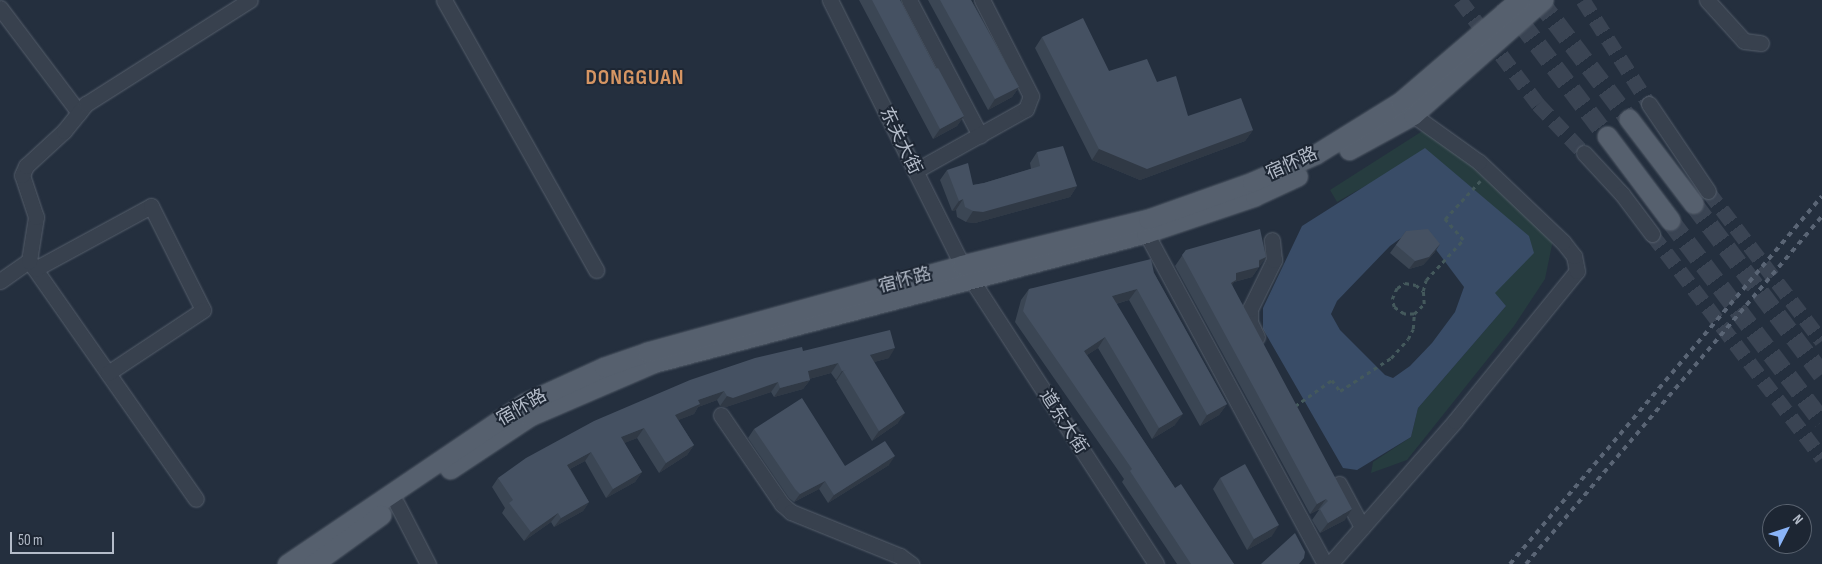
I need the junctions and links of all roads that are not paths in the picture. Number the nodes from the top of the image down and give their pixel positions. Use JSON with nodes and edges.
{"nodes":[{"id":1,"x":250,"y":0,"type":"edge"},
{"id":2,"x":444,"y":0,"type":"edge"},
{"id":3,"x":830,"y":0,"type":"edge"},
{"id":4,"x":909,"y":0,"type":"edge"},
{"id":5,"x":982,"y":0,"type":"edge"},
{"id":6,"x":1543,"y":0,"type":"edge"},
{"id":7,"x":1707,"y":0,"type":"edge"},
{"id":8,"x":1524,"y":7,"type":"edge"},
{"id":9,"x":0,"y":8,"type":"edge"},
{"id":10,"x":1761,"y":43,"type":"dead end"},
{"id":11,"x":1649,"y":104,"type":"tunnel mouth"},
{"id":12,"x":79,"y":113,"type":"junction"},
{"id":13,"x":1412,"y":115,"type":"junction"},
{"id":14,"x":1630,"y":119,"type":"tunnel mouth"},
{"id":15,"x":980,"y":135,"type":"junction"},
{"id":16,"x":1607,"y":136,"type":"tunnel mouth"},
{"id":17,"x":1584,"y":153,"type":"tunnel mouth"},
{"id":18,"x":915,"y":171,"type":"junction"},
{"id":19,"x":1708,"y":191,"type":"tunnel mouth"},
{"id":20,"x":1693,"y":203,"type":"tunnel mouth"},
{"id":21,"x":1670,"y":220,"type":"tunnel mouth"},
{"id":22,"x":1146,"y":233,"type":"junction"},
{"id":23,"x":1652,"y":234,"type":"tunnel mouth"},
{"id":24,"x":1272,"y":240,"type":"dead end"},
{"id":25,"x":32,"y":265,"type":"junction"},
{"id":26,"x":596,"y":270,"type":"dead end"},
{"id":27,"x":966,"y":273,"type":"junction"},
{"id":28,"x":0,"y":281,"type":"edge"},
{"id":29,"x":1263,"y":348,"type":"edge"},
{"id":30,"x":108,"y":373,"type":"junction"},
{"id":31,"x":721,"y":415,"type":"dead end"},
{"id":32,"x":1329,"y":466,"type":"edge"},
{"id":33,"x":196,"y":499,"type":"dead end"},
{"id":34,"x":397,"y":504,"type":"junction"},
{"id":35,"x":1362,"y":527,"type":"junction"},
{"id":36,"x":287,"y":564,"type":"edge"},
{"id":37,"x":313,"y":564,"type":"edge"},
{"id":38,"x":428,"y":564,"type":"edge"},
{"id":39,"x":911,"y":564,"type":"edge"},
{"id":40,"x":1156,"y":564,"type":"edge"},
{"id":41,"x":1325,"y":564,"type":"edge"},
{"id":42,"x":1330,"y":564,"type":"edge"}],
"edges":[{"from":1,"to":12,"type":"street"},
{"from":2,"to":26,"type":"street"},
{"from":3,"to":18,"type":"street","name":"东关大街"},
{"from":4,"to":15,"type":"street"},
{"from":5,"to":15,"type":"street"},
{"from":6,"to":8,"type":"main road"},
{"from":7,"to":10,"type":"street"},
{"from":8,"to":13,"type":"main road","name":"宿怀路"},
{"from":8,"to":27,"type":"main road","name":"宿怀路"},
{"from":9,"to":12,"type":"street"},
{"from":11,"to":19,"type":"street"},
{"from":12,"to":25,"type":"street"},
{"from":13,"to":22,"type":"main road","name":"宿怀路"},
{"from":13,"to":35,"type":"street"},
{"from":14,"to":20,"type":"main road"},
{"from":15,"to":18,"type":"street"},
{"from":16,"to":21,"type":"main road"},
{"from":17,"to":23,"type":"street"},
{"from":18,"to":27,"type":"street","name":"东关大街"},
{"from":22,"to":27,"type":"main road","name":"宿怀路"},
{"from":22,"to":41,"type":"street"},
{"from":24,"to":29,"type":"street"},
{"from":25,"to":28,"type":"street"},
{"from":25,"to":30,"type":"street"},
{"from":25,"to":30,"type":"street"},
{"from":27,"to":34,"type":"main road","name":"宿怀路"},
{"from":27,"to":36,"type":"main road","name":"宿怀路"},
{"from":27,"to":40,"type":"street","name":"道东大街"},
{"from":30,"to":33,"type":"street"},
{"from":31,"to":39,"type":"street"},
{"from":32,"to":35,"type":"street"},
{"from":34,"to":37,"type":"main road","name":"宿怀路"},
{"from":34,"to":38,"type":"street"},
{"from":35,"to":42,"type":"street"}]}
